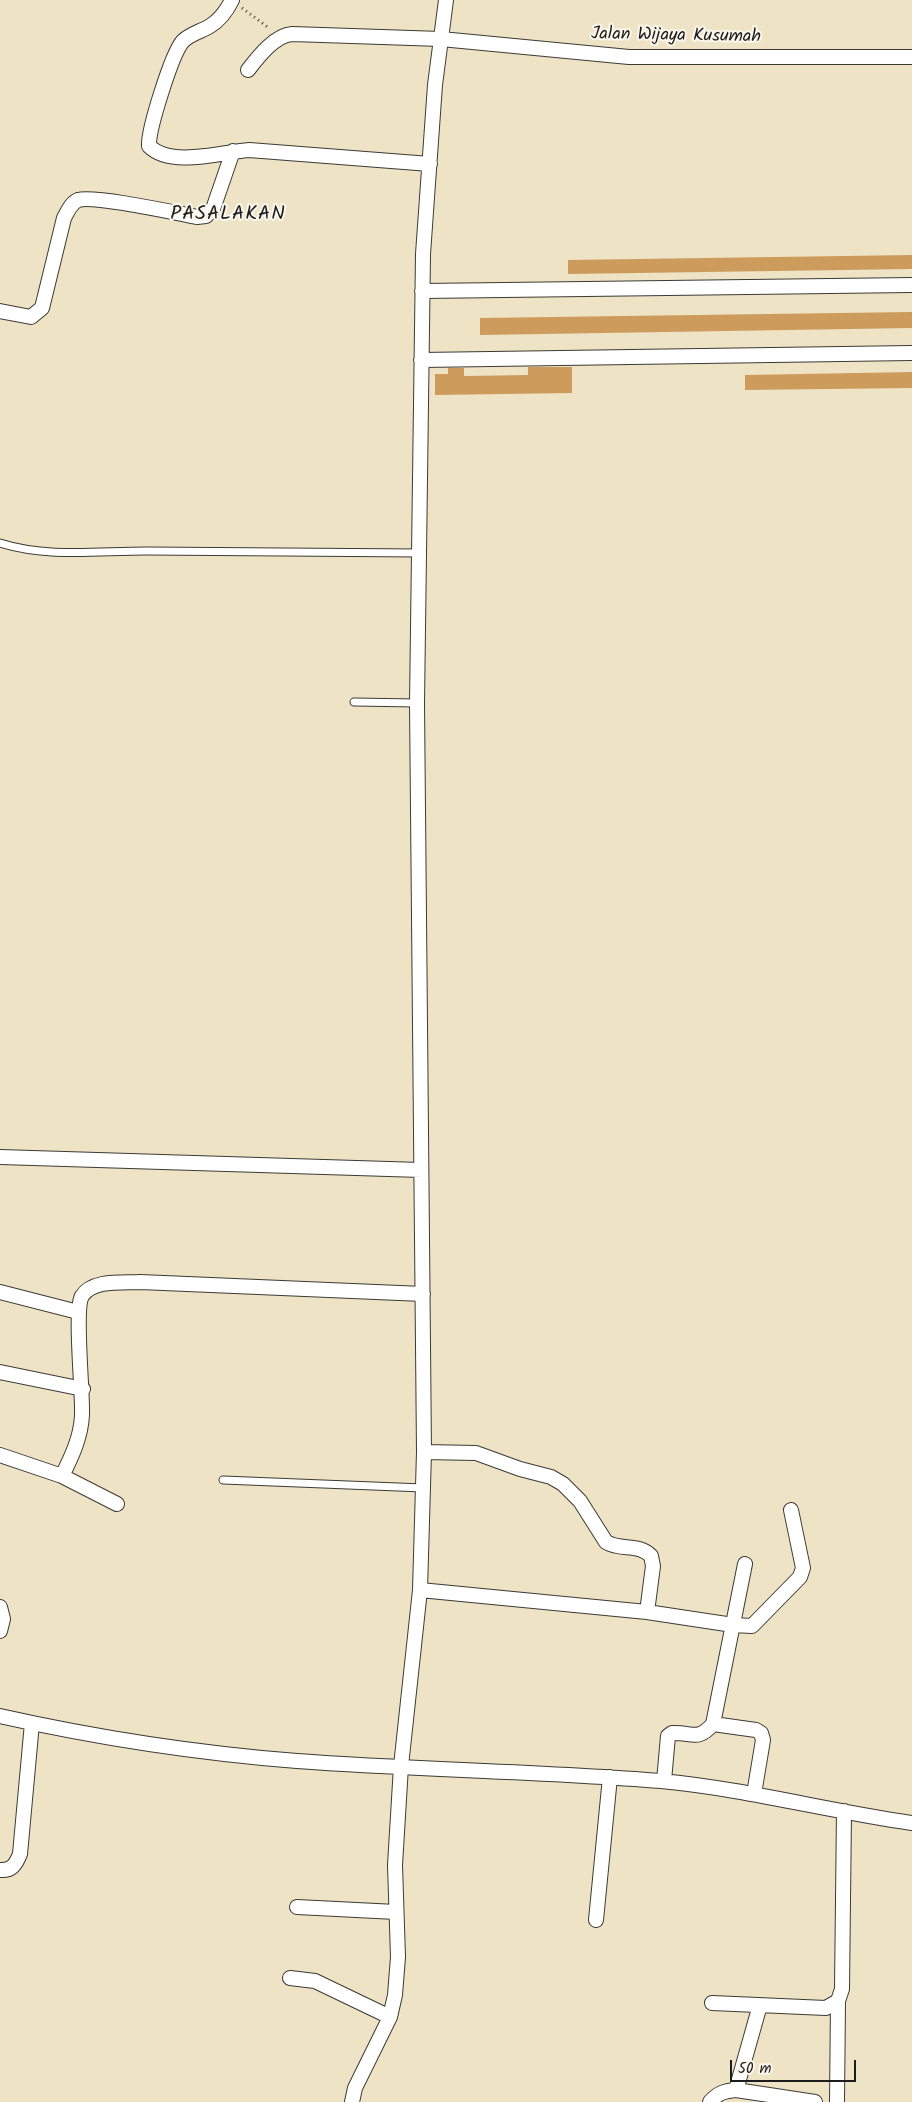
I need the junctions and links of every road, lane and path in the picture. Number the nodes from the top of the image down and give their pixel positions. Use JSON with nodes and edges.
{"nodes":[{"id":1,"x":232,"y":0,"type":"edge"},
{"id":2,"x":446,"y":0,"type":"edge"},
{"id":3,"x":286,"y":34,"type":"junction"},
{"id":4,"x":441,"y":39,"type":"junction"},
{"id":5,"x":912,"y":57,"type":"edge"},
{"id":6,"x":248,"y":70,"type":"dead end"},
{"id":7,"x":233,"y":151,"type":"junction"},
{"id":8,"x":430,"y":164,"type":"junction"},
{"id":9,"x":912,"y":285,"type":"edge"},
{"id":10,"x":422,"y":290,"type":"junction"},
{"id":11,"x":0,"y":311,"type":"edge"},
{"id":12,"x":912,"y":353,"type":"edge"},
{"id":13,"x":421,"y":360,"type":"junction"},
{"id":14,"x":0,"y":543,"type":"edge"},
{"id":15,"x":420,"y":553,"type":"junction"},
{"id":16,"x":354,"y":702,"type":"dead end"},
{"id":17,"x":417,"y":703,"type":"junction"},
{"id":18,"x":0,"y":1157,"type":"edge"},
{"id":19,"x":421,"y":1170,"type":"junction"},
{"id":20,"x":0,"y":1292,"type":"edge"},
{"id":21,"x":423,"y":1294,"type":"junction"},
{"id":22,"x":78,"y":1312,"type":"junction"},
{"id":23,"x":0,"y":1372,"type":"edge"},
{"id":24,"x":82,"y":1389,"type":"junction"},
{"id":25,"x":424,"y":1452,"type":"junction"},
{"id":26,"x":0,"y":1455,"type":"edge"},
{"id":27,"x":62,"y":1476,"type":"junction"},
{"id":28,"x":223,"y":1480,"type":"dead end"},
{"id":29,"x":424,"y":1488,"type":"junction"},
{"id":30,"x":117,"y":1504,"type":"dead end"},
{"id":31,"x":792,"y":1510,"type":"dead end"},
{"id":32,"x":745,"y":1564,"type":"dead end"},
{"id":33,"x":420,"y":1590,"type":"junction"},
{"id":34,"x":0,"y":1607,"type":"edge"},
{"id":35,"x":646,"y":1612,"type":"junction"},
{"id":36,"x":733,"y":1625,"type":"junction"},
{"id":37,"x":0,"y":1632,"type":"edge"},
{"id":38,"x":0,"y":1716,"type":"edge"},
{"id":39,"x":32,"y":1723,"type":"junction"},
{"id":40,"x":713,"y":1724,"type":"junction"},
{"id":41,"x":401,"y":1766,"type":"junction"},
{"id":42,"x":610,"y":1777,"type":"junction"},
{"id":43,"x":664,"y":1781,"type":"junction"},
{"id":44,"x":754,"y":1794,"type":"junction"},
{"id":45,"x":844,"y":1811,"type":"junction"},
{"id":46,"x":912,"y":1823,"type":"edge"},
{"id":47,"x":0,"y":1870,"type":"edge"},
{"id":48,"x":297,"y":1907,"type":"dead end"},
{"id":49,"x":396,"y":1912,"type":"junction"},
{"id":50,"x":596,"y":1920,"type":"dead end"},
{"id":51,"x":290,"y":1978,"type":"dead end"},
{"id":52,"x":838,"y":2001,"type":"junction"},
{"id":53,"x":712,"y":2003,"type":"dead end"},
{"id":54,"x":760,"y":2005,"type":"junction"},
{"id":55,"x":390,"y":2017,"type":"junction"},
{"id":56,"x":736,"y":2090,"type":"junction"},
{"id":57,"x":352,"y":2102,"type":"edge"},
{"id":58,"x":710,"y":2102,"type":"edge"},
{"id":59,"x":815,"y":2102,"type":"edge"},
{"id":60,"x":837,"y":2102,"type":"edge"}],
"edges":[{"from":1,"to":3,"type":"path"},
{"from":1,"to":7,"type":"street"},
{"from":2,"to":4,"type":"street"},
{"from":3,"to":4,"type":"street","name":"Jalan Wijaya Kusumah"},
{"from":3,"to":6,"type":"street"},
{"from":4,"to":5,"type":"street","name":"Jalan Wijaya Kusumah"},
{"from":4,"to":8,"type":"street"},
{"from":7,"to":8,"type":"street"},
{"from":7,"to":11,"type":"street"},
{"from":8,"to":10,"type":"street"},
{"from":9,"to":10,"type":"street"},
{"from":10,"to":13,"type":"street"},
{"from":12,"to":13,"type":"street"},
{"from":13,"to":15,"type":"street"},
{"from":14,"to":15,"type":"lane"},
{"from":15,"to":17,"type":"street"},
{"from":16,"to":17,"type":"lane"},
{"from":17,"to":19,"type":"street"},
{"from":18,"to":19,"type":"street"},
{"from":19,"to":21,"type":"street"},
{"from":20,"to":22,"type":"street"},
{"from":21,"to":22,"type":"street"},
{"from":21,"to":25,"type":"street"},
{"from":22,"to":24,"type":"street"},
{"from":23,"to":24,"type":"street"},
{"from":24,"to":27,"type":"street"},
{"from":25,"to":29,"type":"street"},
{"from":25,"to":35,"type":"street"},
{"from":26,"to":27,"type":"street"},
{"from":27,"to":30,"type":"street"},
{"from":28,"to":29,"type":"lane"},
{"from":29,"to":33,"type":"street"},
{"from":31,"to":36,"type":"street"},
{"from":32,"to":36,"type":"street"},
{"from":33,"to":35,"type":"street"},
{"from":33,"to":41,"type":"street"},
{"from":34,"to":37,"type":"street"},
{"from":35,"to":36,"type":"street"},
{"from":36,"to":40,"type":"street"},
{"from":38,"to":39,"type":"street"},
{"from":39,"to":41,"type":"street"},
{"from":39,"to":47,"type":"street"},
{"from":40,"to":43,"type":"street"},
{"from":40,"to":44,"type":"street"},
{"from":41,"to":42,"type":"street"},
{"from":41,"to":49,"type":"street"},
{"from":42,"to":43,"type":"street"},
{"from":42,"to":50,"type":"street"},
{"from":43,"to":44,"type":"street"},
{"from":44,"to":45,"type":"street"},
{"from":45,"to":46,"type":"street"},
{"from":45,"to":52,"type":"street"},
{"from":48,"to":49,"type":"street"},
{"from":49,"to":55,"type":"street"},
{"from":51,"to":55,"type":"street"},
{"from":52,"to":54,"type":"street"},
{"from":52,"to":60,"type":"street"},
{"from":53,"to":54,"type":"street"},
{"from":54,"to":56,"type":"street"},
{"from":55,"to":57,"type":"street"},
{"from":56,"to":58,"type":"street"},
{"from":56,"to":59,"type":"street"}]}
